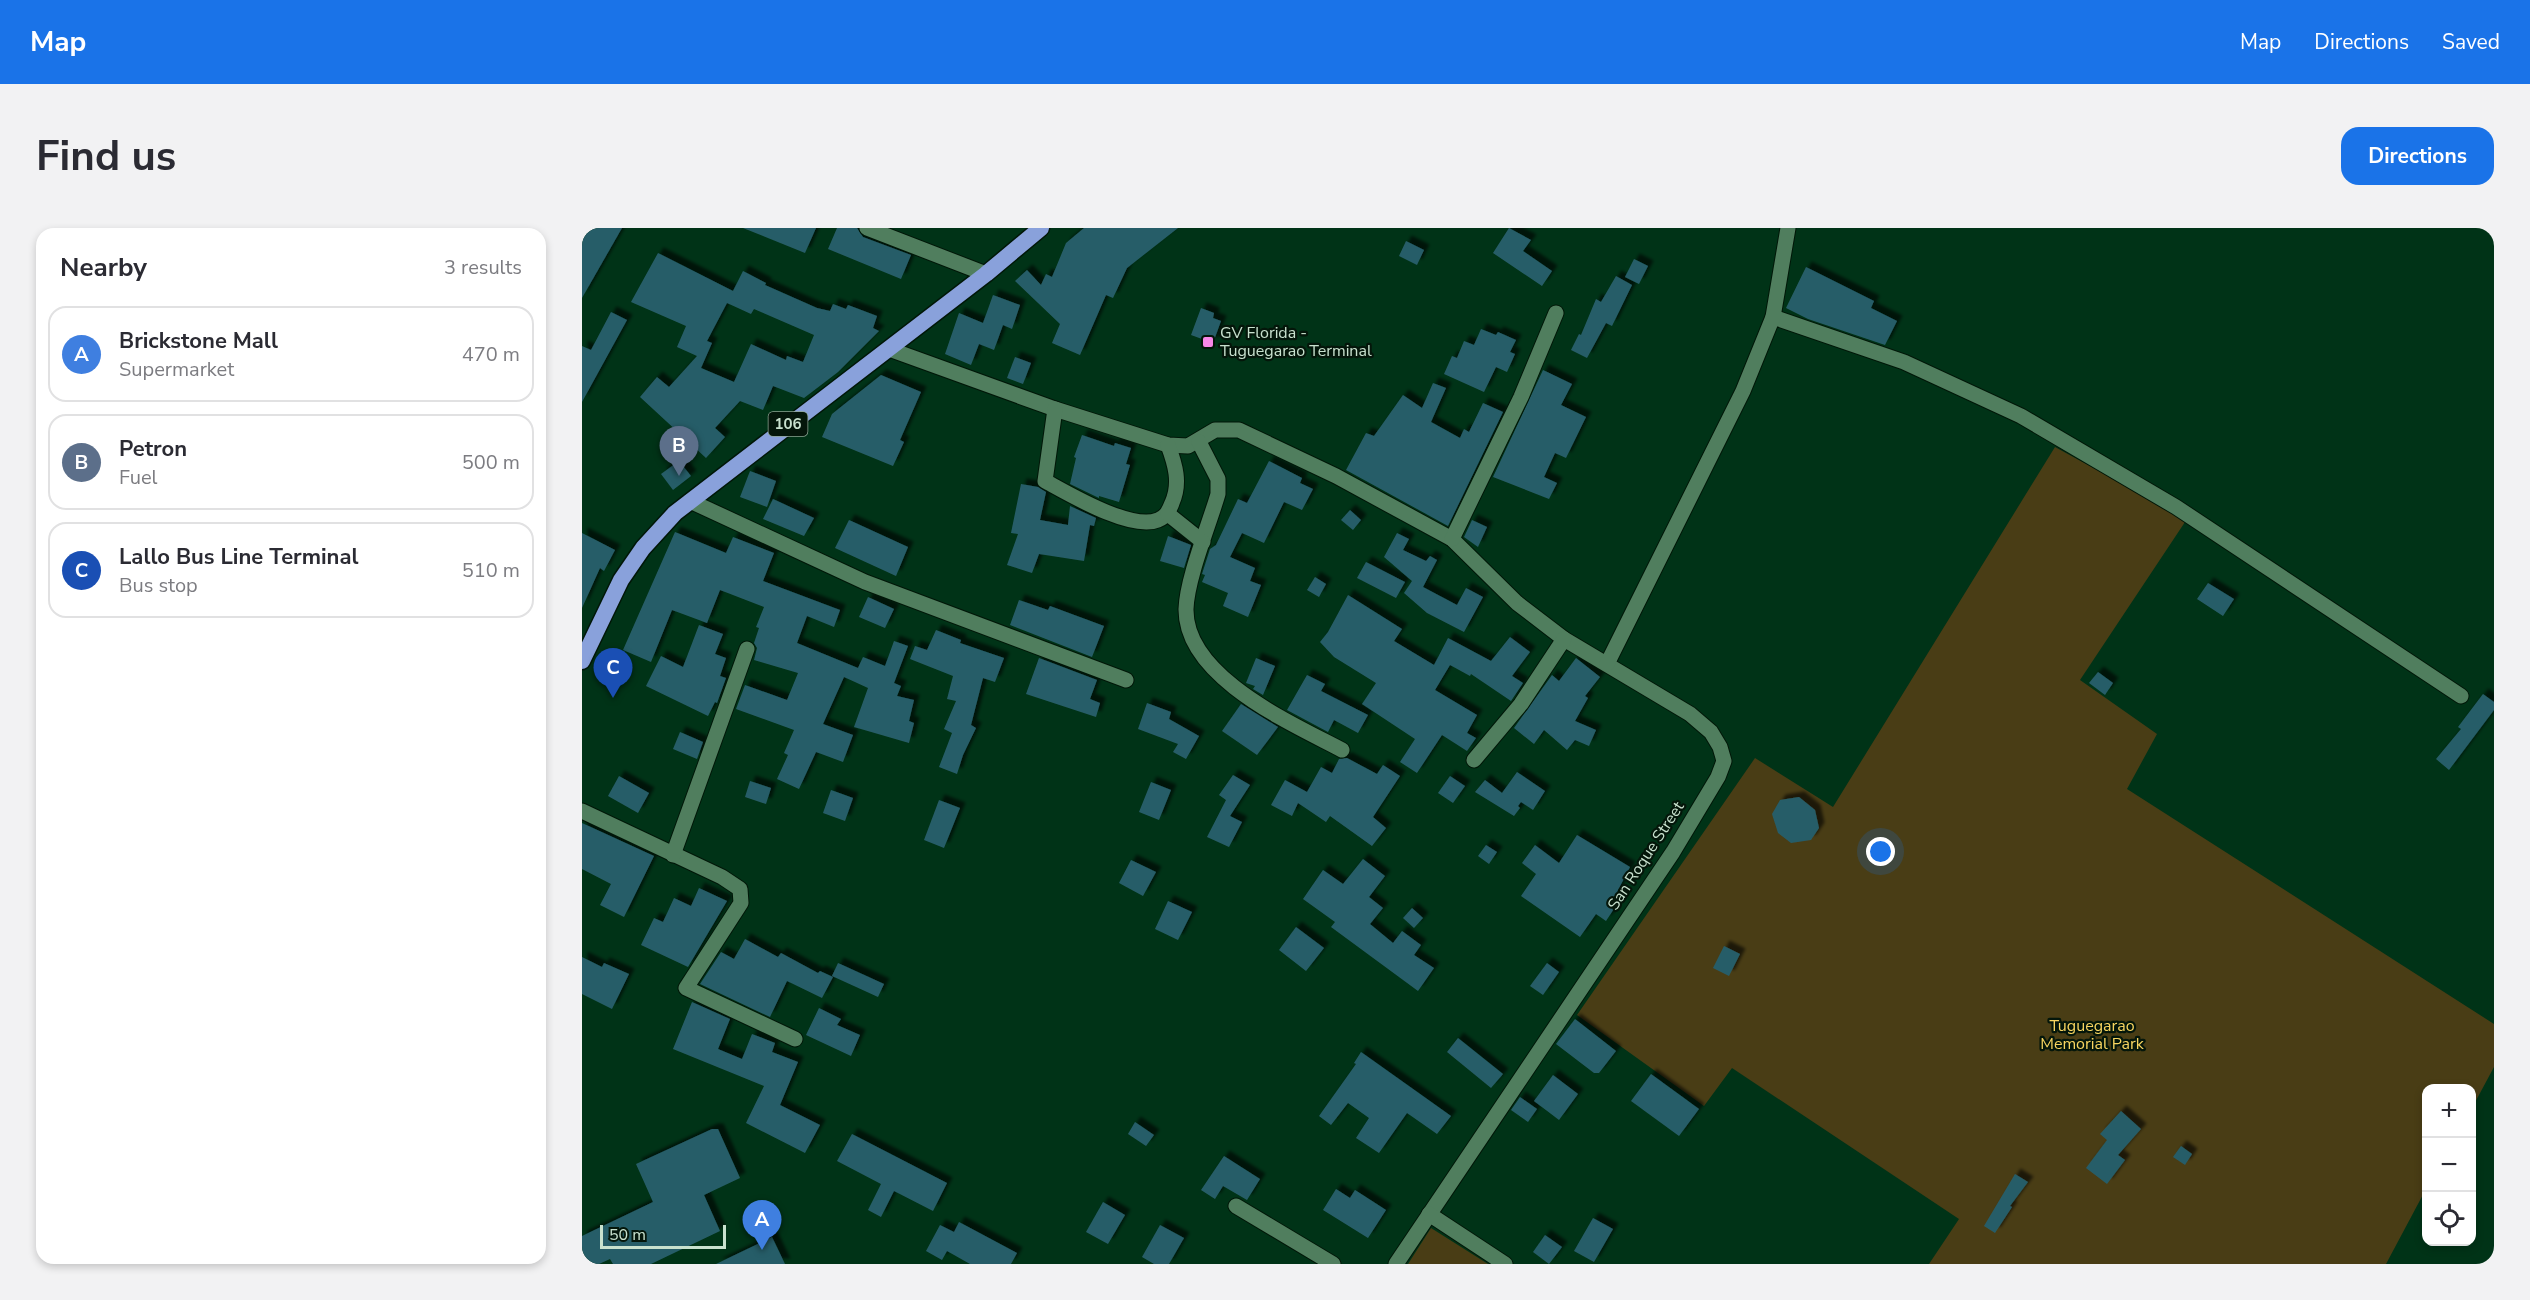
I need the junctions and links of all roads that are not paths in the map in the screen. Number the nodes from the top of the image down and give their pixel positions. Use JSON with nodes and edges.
{"nodes":[{"id":1,"x":867,"y":228,"type":"edge"},
{"id":2,"x":1041,"y":228,"type":"edge"},
{"id":3,"x":1788,"y":228,"type":"edge"},
{"id":4,"x":986,"y":274,"type":"junction"},
{"id":5,"x":1556,"y":313,"type":"dead end"},
{"id":6,"x":1773,"y":317,"type":"junction"},
{"id":7,"x":889,"y":349,"type":"junction"},
{"id":8,"x":1056,"y":409,"type":"junction"},
{"id":9,"x":1199,"y":441,"type":"junction"},
{"id":10,"x":1168,"y":445,"type":"junction"},
{"id":11,"x":690,"y":501,"type":"junction"},
{"id":12,"x":1168,"y":514,"type":"junction"},
{"id":13,"x":1452,"y":539,"type":"junction"},
{"id":14,"x":1203,"y":542,"type":"junction"},
{"id":15,"x":1564,"y":639,"type":"junction"},
{"id":16,"x":747,"y":648,"type":"dead end"},
{"id":17,"x":582,"y":661,"type":"edge"},
{"id":18,"x":1606,"y":664,"type":"junction"},
{"id":19,"x":1126,"y":680,"type":"dead end"},
{"id":20,"x":2461,"y":696,"type":"dead end"},
{"id":21,"x":1342,"y":750,"type":"dead end"},
{"id":22,"x":1474,"y":760,"type":"dead end"},
{"id":23,"x":582,"y":811,"type":"edge"},
{"id":24,"x":673,"y":855,"type":"junction"},
{"id":25,"x":795,"y":1039,"type":"dead end"},
{"id":26,"x":1236,"y":1206,"type":"dead end"},
{"id":27,"x":1429,"y":1214,"type":"junction"},
{"id":28,"x":1333,"y":1264,"type":"edge"},
{"id":29,"x":1396,"y":1264,"type":"edge"},
{"id":30,"x":1505,"y":1264,"type":"edge"}],
"edges":[{"from":1,"to":4,"type":"street"},
{"from":2,"to":4,"type":"highway","number":"106"},
{"from":3,"to":6,"type":"street"},
{"from":4,"to":7,"type":"highway","number":"106"},
{"from":5,"to":13,"type":"street"},
{"from":6,"to":18,"type":"street"},
{"from":6,"to":20,"type":"street"},
{"from":7,"to":8,"type":"street"},
{"from":7,"to":11,"type":"highway","number":"106"},
{"from":8,"to":10,"type":"street"},
{"from":8,"to":12,"type":"street"},
{"from":9,"to":10,"type":"street","name":"San Roque Street"},
{"from":9,"to":13,"type":"street","name":"San Roque Street"},
{"from":9,"to":14,"type":"street"},
{"from":10,"to":12,"type":"street"},
{"from":11,"to":17,"type":"highway","number":"106"},
{"from":11,"to":19,"type":"street"},
{"from":12,"to":14,"type":"street"},
{"from":13,"to":15,"type":"street","name":"San Roque Street"},
{"from":14,"to":21,"type":"street"},
{"from":15,"to":18,"type":"street","name":"San Roque Street"},
{"from":15,"to":22,"type":"street"},
{"from":16,"to":24,"type":"street"},
{"from":18,"to":27,"type":"street","name":"San Roque Street"},
{"from":23,"to":24,"type":"street"},
{"from":24,"to":25,"type":"street"},
{"from":26,"to":28,"type":"street"},
{"from":27,"to":29,"type":"street","name":"San Roque Street"},
{"from":27,"to":30,"type":"street"}]}
